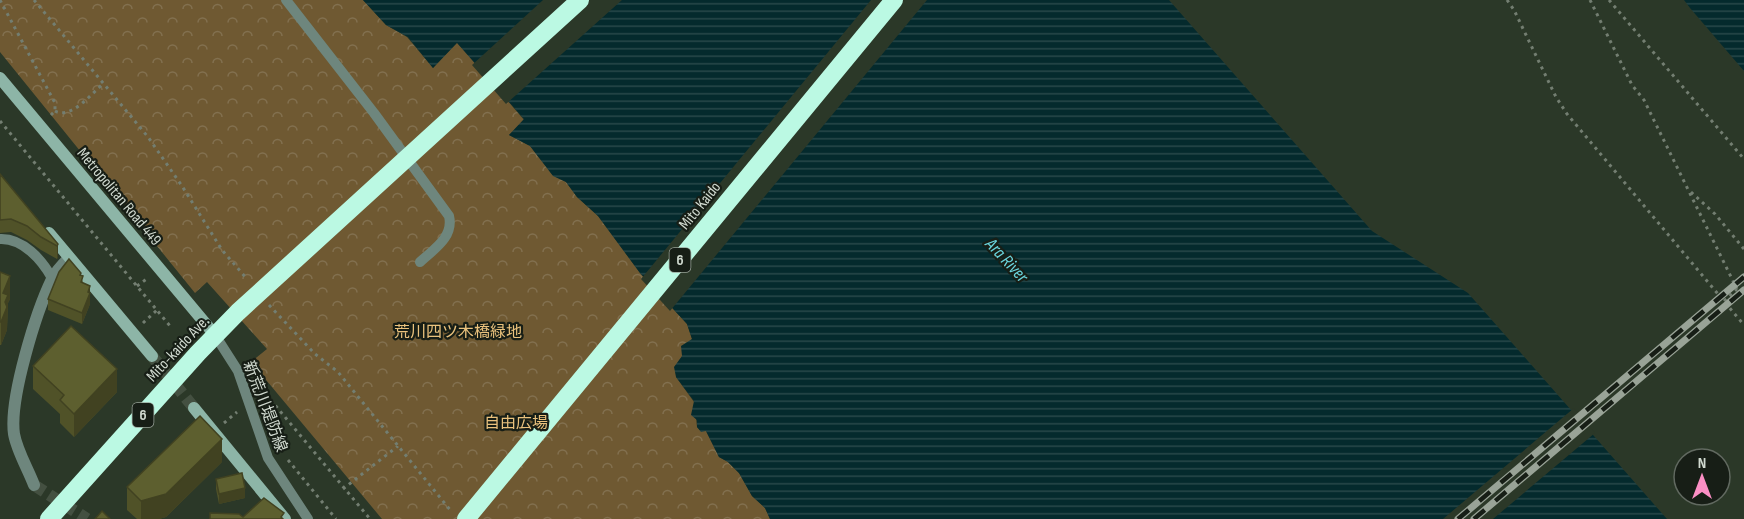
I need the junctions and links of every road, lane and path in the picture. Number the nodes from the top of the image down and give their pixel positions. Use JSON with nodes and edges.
{"nodes":[{"id":1,"x":0,"y":0,"type":"edge"},
{"id":2,"x":34,"y":0,"type":"edge"},
{"id":3,"x":286,"y":0,"type":"edge"},
{"id":4,"x":580,"y":0,"type":"edge"},
{"id":5,"x":894,"y":0,"type":"edge"},
{"id":6,"x":1507,"y":0,"type":"edge"},
{"id":7,"x":1590,"y":0,"type":"edge"},
{"id":8,"x":1610,"y":0,"type":"edge"},
{"id":9,"x":0,"y":78,"type":"edge"},
{"id":10,"x":104,"y":83,"type":"junction"},
{"id":11,"x":0,"y":121,"type":"edge"},
{"id":12,"x":1744,"y":159,"type":"edge"},
{"id":13,"x":1689,"y":190,"type":"junction"},
{"id":14,"x":42,"y":225,"type":"edge"},
{"id":15,"x":0,"y":239,"type":"edge"},
{"id":16,"x":1744,"y":249,"type":"edge"},
{"id":17,"x":69,"y":258,"type":"junction"},
{"id":18,"x":420,"y":262,"type":"dead end"},
{"id":19,"x":150,"y":277,"type":"dead end"},
{"id":20,"x":52,"y":278,"type":"junction"},
{"id":21,"x":252,"y":285,"type":"dead end"},
{"id":22,"x":137,"y":286,"type":"junction"},
{"id":23,"x":1737,"y":289,"type":"junction"},
{"id":24,"x":1744,"y":295,"type":"edge"},
{"id":25,"x":1724,"y":301,"type":"junction"},
{"id":26,"x":267,"y":302,"type":"dead end"},
{"id":27,"x":1744,"y":325,"type":"edge"},
{"id":28,"x":170,"y":326,"type":"dead end"},
{"id":29,"x":215,"y":335,"type":"junction"},
{"id":30,"x":152,"y":356,"type":"tunnel mouth"},
{"id":31,"x":254,"y":391,"type":"dead end"},
{"id":32,"x":249,"y":402,"type":"junction"},
{"id":33,"x":194,"y":408,"type":"tunnel mouth"},
{"id":34,"x":213,"y":432,"type":"junction"},
{"id":35,"x":398,"y":446,"type":"junction"},
{"id":36,"x":286,"y":457,"type":"dead end"},
{"id":37,"x":34,"y":485,"type":"tunnel mouth"},
{"id":38,"x":344,"y":489,"type":"junction"},
{"id":39,"x":459,"y":515,"type":"edge"},
{"id":40,"x":49,"y":519,"type":"edge"},
{"id":41,"x":285,"y":519,"type":"edge"},
{"id":42,"x":308,"y":519,"type":"edge"},
{"id":43,"x":336,"y":519,"type":"edge"},
{"id":44,"x":370,"y":519,"type":"edge"}],
"edges":[{"from":1,"to":10,"type":"path"},
{"from":2,"to":10,"type":"path"},
{"from":3,"to":18,"type":"lane"},
{"from":4,"to":29,"type":"highway","name":"Mito-kaido Ave.","number":"6"},
{"from":5,"to":39,"type":"highway","name":"Mito Kaido","number":"6"},
{"from":6,"to":25,"type":"path"},
{"from":7,"to":13,"type":"path"},
{"from":8,"to":12,"type":"path"},
{"from":9,"to":29,"type":"main road","name":"Metropolitan Road 449"},
{"from":10,"to":21,"type":"path"},
{"from":11,"to":22,"type":"path"},
{"from":13,"to":16,"type":"path"},
{"from":13,"to":23,"type":"path"},
{"from":14,"to":17,"type":"main road"},
{"from":15,"to":20,"type":"lane"},
{"from":17,"to":20,"type":"street"},
{"from":17,"to":30,"type":"main road"},
{"from":19,"to":22,"type":"path"},
{"from":20,"to":37,"type":"street"},
{"from":22,"to":28,"type":"path"},
{"from":23,"to":24,"type":"path"},
{"from":23,"to":25,"type":"path"},
{"from":25,"to":27,"type":"path"},
{"from":26,"to":35,"type":"path"},
{"from":29,"to":32,"type":"lane","name":"新荒川堤防線"},
{"from":29,"to":40,"type":"highway","name":"Mito-kaido Ave.","number":"6"},
{"from":31,"to":38,"type":"path"},
{"from":32,"to":34,"type":"path"},
{"from":32,"to":42,"type":"lane","name":"新荒川堤防線"},
{"from":33,"to":34,"type":"main road"},
{"from":34,"to":41,"type":"main road"},
{"from":35,"to":38,"type":"path"},
{"from":35,"to":39,"type":"path"},
{"from":36,"to":43,"type":"path"},
{"from":38,"to":44,"type":"path"}]}
